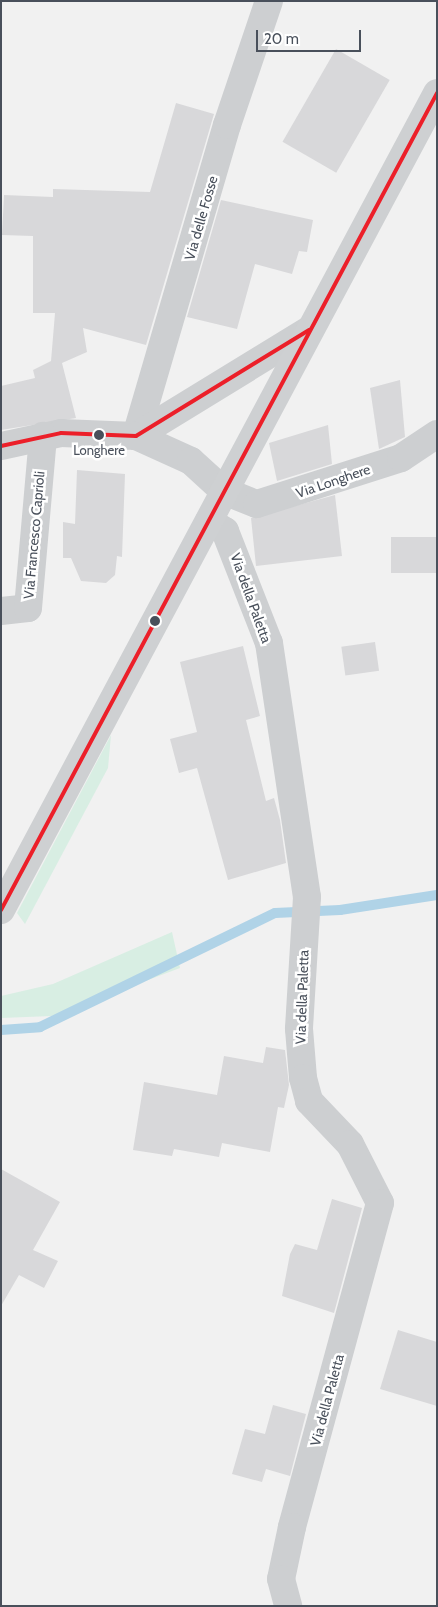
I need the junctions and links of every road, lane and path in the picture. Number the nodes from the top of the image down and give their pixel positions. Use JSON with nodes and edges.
{"nodes":[{"id":1,"x":269,"y":1,"type":"edge"},
{"id":2,"x":437,"y":93,"type":"edge"},
{"id":3,"x":309,"y":330,"type":"junction"},
{"id":4,"x":437,"y":434,"type":"edge"},
{"id":5,"x":43,"y":436,"type":"junction"},
{"id":6,"x":136,"y":436,"type":"junction"},
{"id":7,"x":1,"y":446,"type":"edge"},
{"id":8,"x":224,"y":491,"type":"junction"},
{"id":9,"x":208,"y":521,"type":"junction"},
{"id":10,"x":1,"y":611,"type":"edge"},
{"id":11,"x":1,"y":910,"type":"edge"},
{"id":12,"x":288,"y":1606,"type":"edge"}],
"edges":[{"from":1,"to":6,"type":"street","name":"Via delle Fosse"},
{"from":2,"to":3,"type":"main road"},
{"from":3,"to":6,"type":"street"},
{"from":3,"to":8,"type":"main road"},
{"from":4,"to":8,"type":"street","name":"Via Longhere"},
{"from":5,"to":6,"type":"street"},
{"from":5,"to":7,"type":"street"},
{"from":5,"to":10,"type":"street","name":"Via Francesco Caprioli"},
{"from":6,"to":8,"type":"street"},
{"from":8,"to":9,"type":"main road"},
{"from":9,"to":11,"type":"main road"},
{"from":9,"to":12,"type":"street","name":"Via della Paletta"}]}
